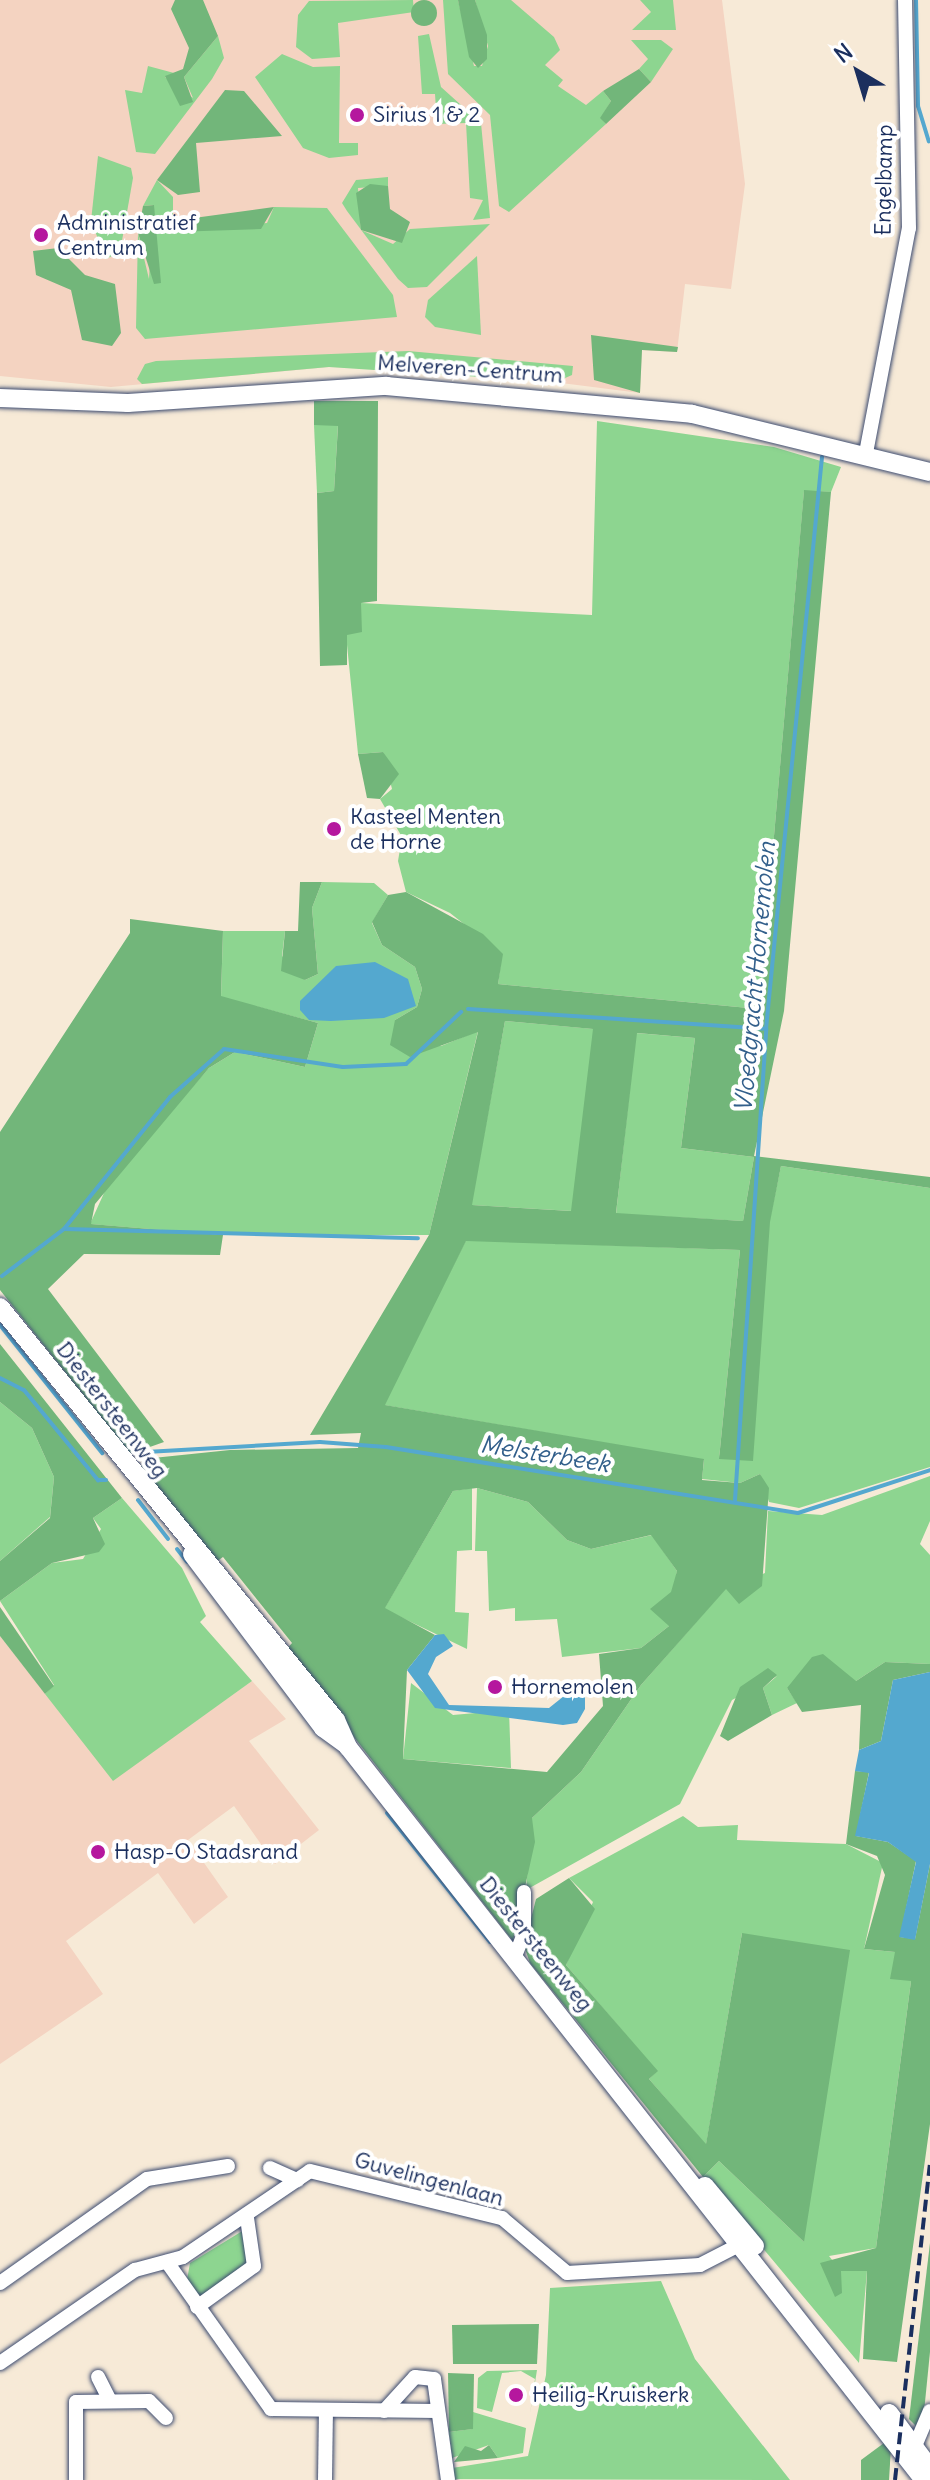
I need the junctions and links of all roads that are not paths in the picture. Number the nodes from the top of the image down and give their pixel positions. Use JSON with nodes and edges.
{"nodes":[{"id":1,"x":905,"y":0,"type":"edge"},
{"id":2,"x":0,"y":398,"type":"edge"},
{"id":3,"x":866,"y":453,"type":"junction"},
{"id":4,"x":930,"y":472,"type":"edge"},
{"id":5,"x":0,"y":1307,"type":"edge"},
{"id":6,"x":524,"y":1892,"type":"dead end"},
{"id":7,"x":515,"y":1956,"type":"junction"},
{"id":8,"x":228,"y":2166,"type":"dead end"},
{"id":9,"x":270,"y":2168,"type":"dead end"},
{"id":10,"x":297,"y":2180,"type":"junction"},
{"id":11,"x":247,"y":2218,"type":"junction"},
{"id":12,"x":745,"y":2242,"type":"junction"},
{"id":13,"x":167,"y":2262,"type":"junction"},
{"id":14,"x":0,"y":2283,"type":"edge"},
{"id":15,"x":197,"y":2307,"type":"junction"},
{"id":16,"x":0,"y":2363,"type":"edge"},
{"id":17,"x":98,"y":2377,"type":"dead end"},
{"id":18,"x":110,"y":2401,"type":"junction"},
{"id":19,"x":326,"y":2410,"type":"junction"},
{"id":20,"x":384,"y":2411,"type":"junction"},
{"id":21,"x":437,"y":2411,"type":"junction"},
{"id":22,"x":930,"y":2411,"type":"edge"},
{"id":23,"x":166,"y":2418,"type":"dead end"},
{"id":24,"x":918,"y":2444,"type":"junction"},
{"id":25,"x":930,"y":2468,"type":"edge"},
{"id":26,"x":76,"y":2480,"type":"edge"},
{"id":27,"x":325,"y":2480,"type":"edge"},
{"id":28,"x":448,"y":2480,"type":"edge"},
{"id":29,"x":924,"y":2480,"type":"edge"}],
"edges":[{"from":1,"to":3,"type":"street","name":"Engelbamp"},
{"from":2,"to":3,"type":"main road","name":"Melveren-Centrum"},
{"from":3,"to":4,"type":"main road","name":"Melveren-Centrum"},
{"from":5,"to":7,"type":"main road","name":"Diestersteenweg"},
{"from":6,"to":7,"type":"street"},
{"from":7,"to":12,"type":"main road","name":"Diestersteenweg"},
{"from":8,"to":14,"type":"street"},
{"from":9,"to":10,"type":"street","name":"Guvelingenlaan"},
{"from":10,"to":11,"type":"street"},
{"from":10,"to":12,"type":"street","name":"Guvelingenlaan"},
{"from":11,"to":13,"type":"street"},
{"from":11,"to":15,"type":"street"},
{"from":12,"to":24,"type":"main road","name":"Diestersteenweg"},
{"from":12,"to":29,"type":"main road","name":"Diestersteenweg"},
{"from":13,"to":15,"type":"street"},
{"from":13,"to":16,"type":"street"},
{"from":15,"to":19,"type":"street"},
{"from":17,"to":18,"type":"street"},
{"from":18,"to":23,"type":"street"},
{"from":18,"to":26,"type":"street"},
{"from":19,"to":20,"type":"street"},
{"from":19,"to":27,"type":"street"},
{"from":20,"to":21,"type":"street"},
{"from":20,"to":21,"type":"street"},
{"from":21,"to":28,"type":"street"},
{"from":22,"to":24,"type":"street"},
{"from":24,"to":25,"type":"main road","name":"Diestersteenweg"}]}
